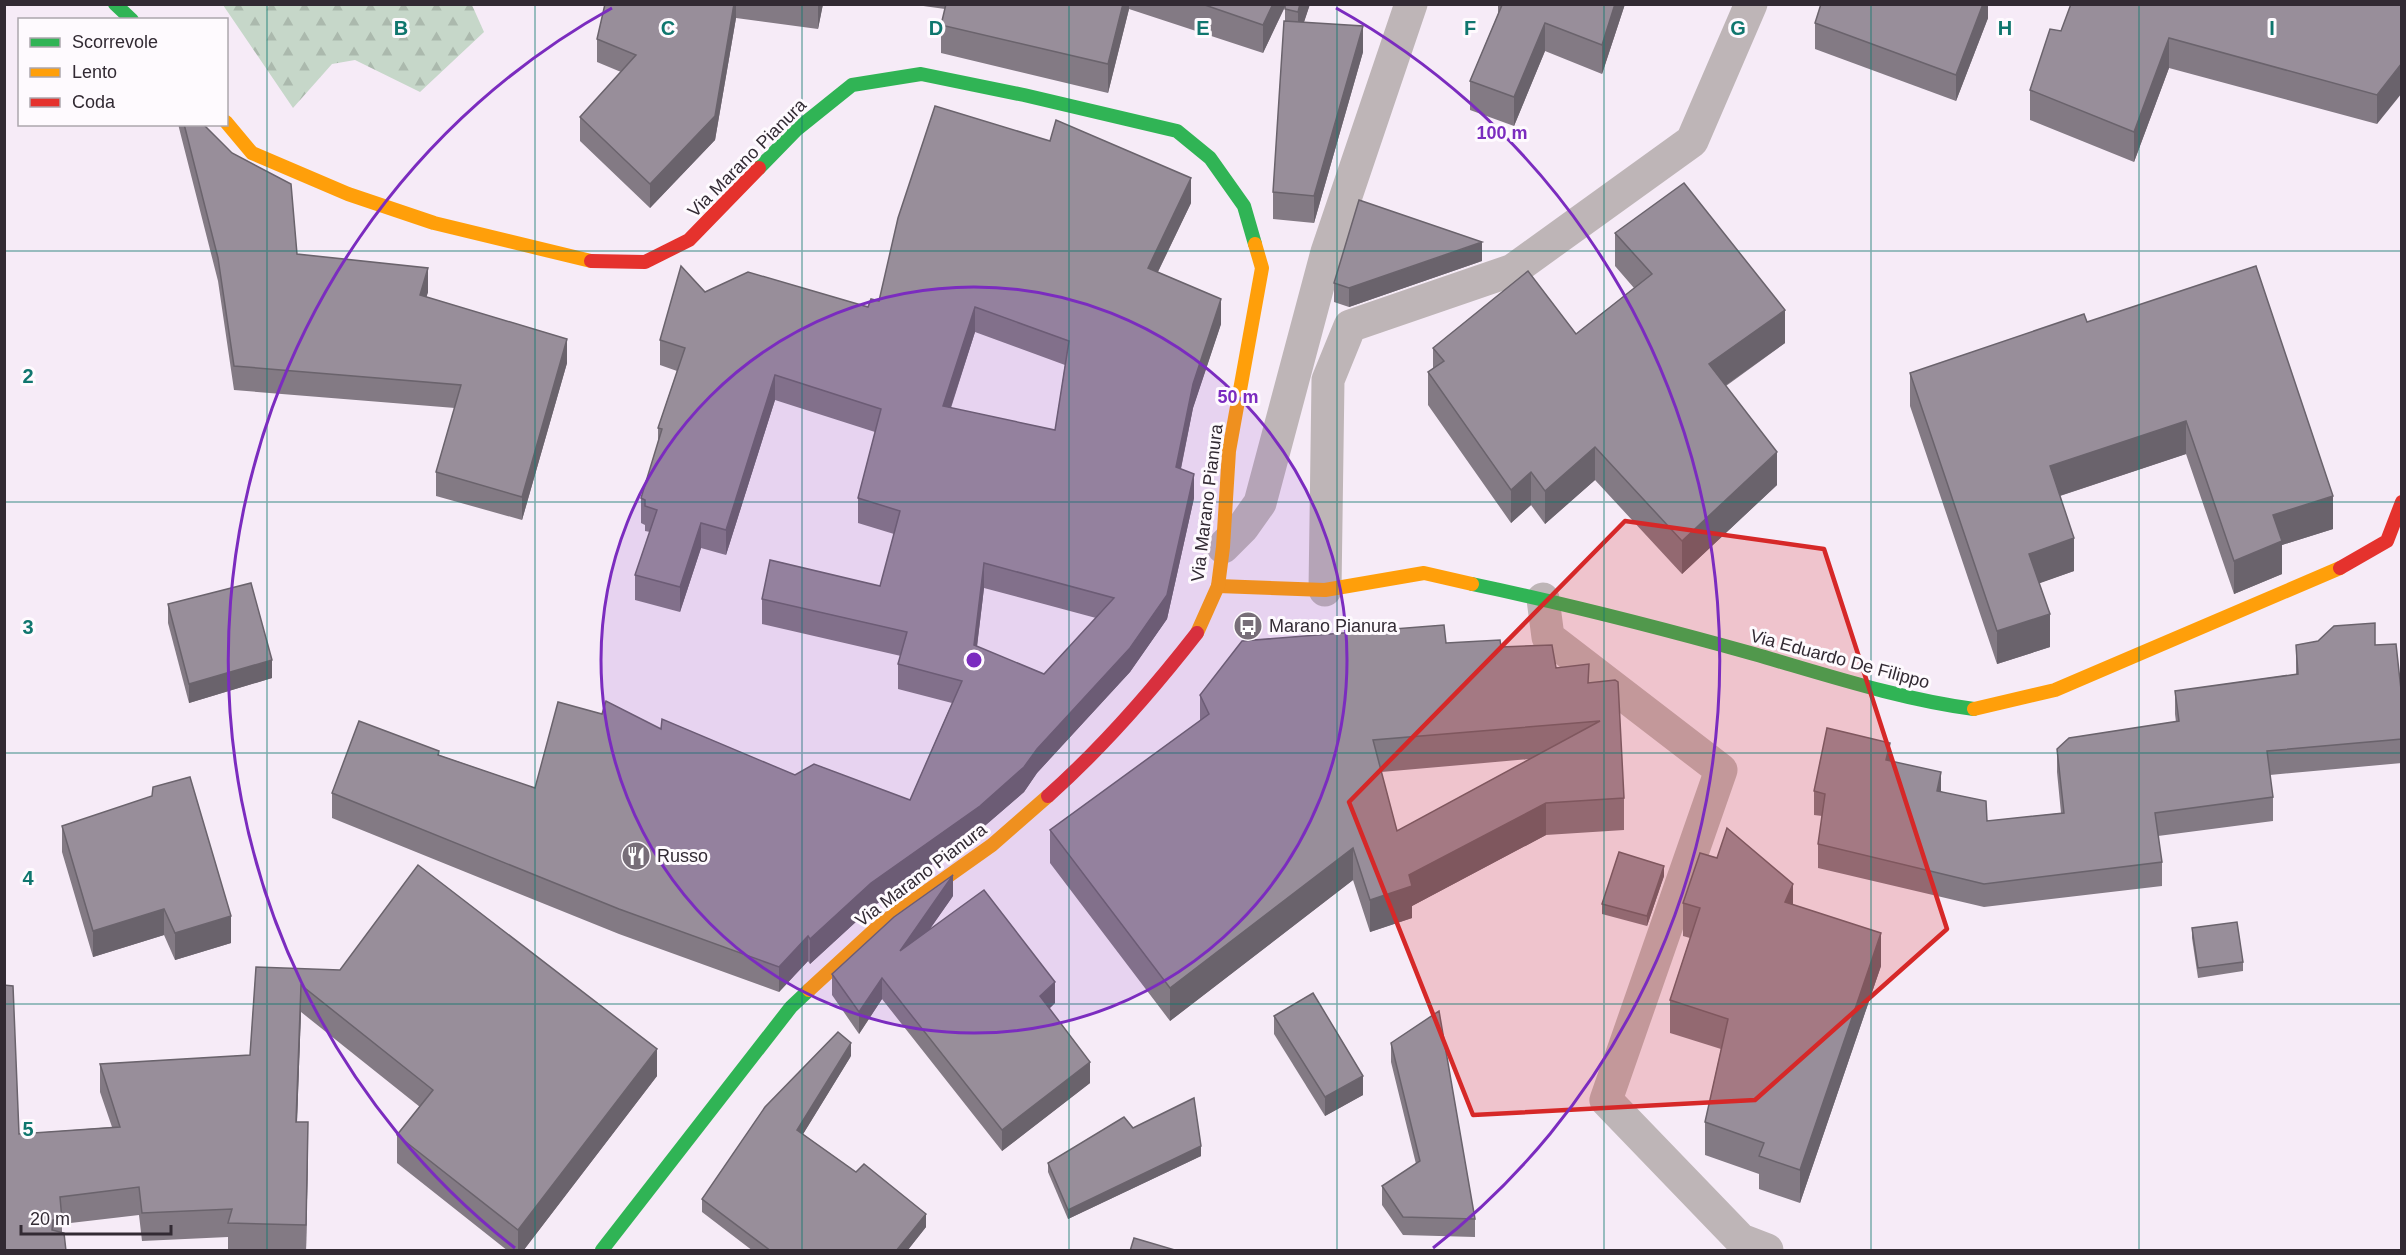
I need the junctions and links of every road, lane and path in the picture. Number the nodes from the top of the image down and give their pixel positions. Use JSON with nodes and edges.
{"nodes":[{"id":1,"x":115,"y":4,"type":"edge"},
{"id":2,"x":1411,"y":4,"type":"edge"},
{"id":3,"x":1751,"y":4,"type":"edge"},
{"id":4,"x":130,"y":18,"type":"edge"},
{"id":5,"x":228,"y":124,"type":"edge"},
{"id":6,"x":2402,"y":502,"type":"edge"},
{"id":7,"x":1223,"y":547,"type":"junction"},
{"id":8,"x":1218,"y":585,"type":"junction"},
{"id":9,"x":1325,"y":590,"type":"junction"},
{"id":10,"x":1543,"y":599,"type":"junction"},
{"id":11,"x":602,"y":1251,"type":"edge"},
{"id":12,"x":1767,"y":1251,"type":"edge"}],
"edges":[{"from":1,"to":4,"type":"street"},
{"from":2,"to":7,"type":"street"},
{"from":3,"to":9,"type":"street"},
{"from":5,"to":7,"type":"street","name":"Via Marano Pianura"},
{"from":6,"to":10,"type":"street","name":"Via Eduardo De Filippo"},
{"from":7,"to":8,"type":"street","name":"Via Marano Pianura"},
{"from":8,"to":9,"type":"street","name":"Via Eduardo De Filippo"},
{"from":8,"to":11,"type":"street","name":"Via Marano Pianura"},
{"from":9,"to":10,"type":"street","name":"Via Eduardo De Filippo"},
{"from":10,"to":12,"type":"street"}]}
